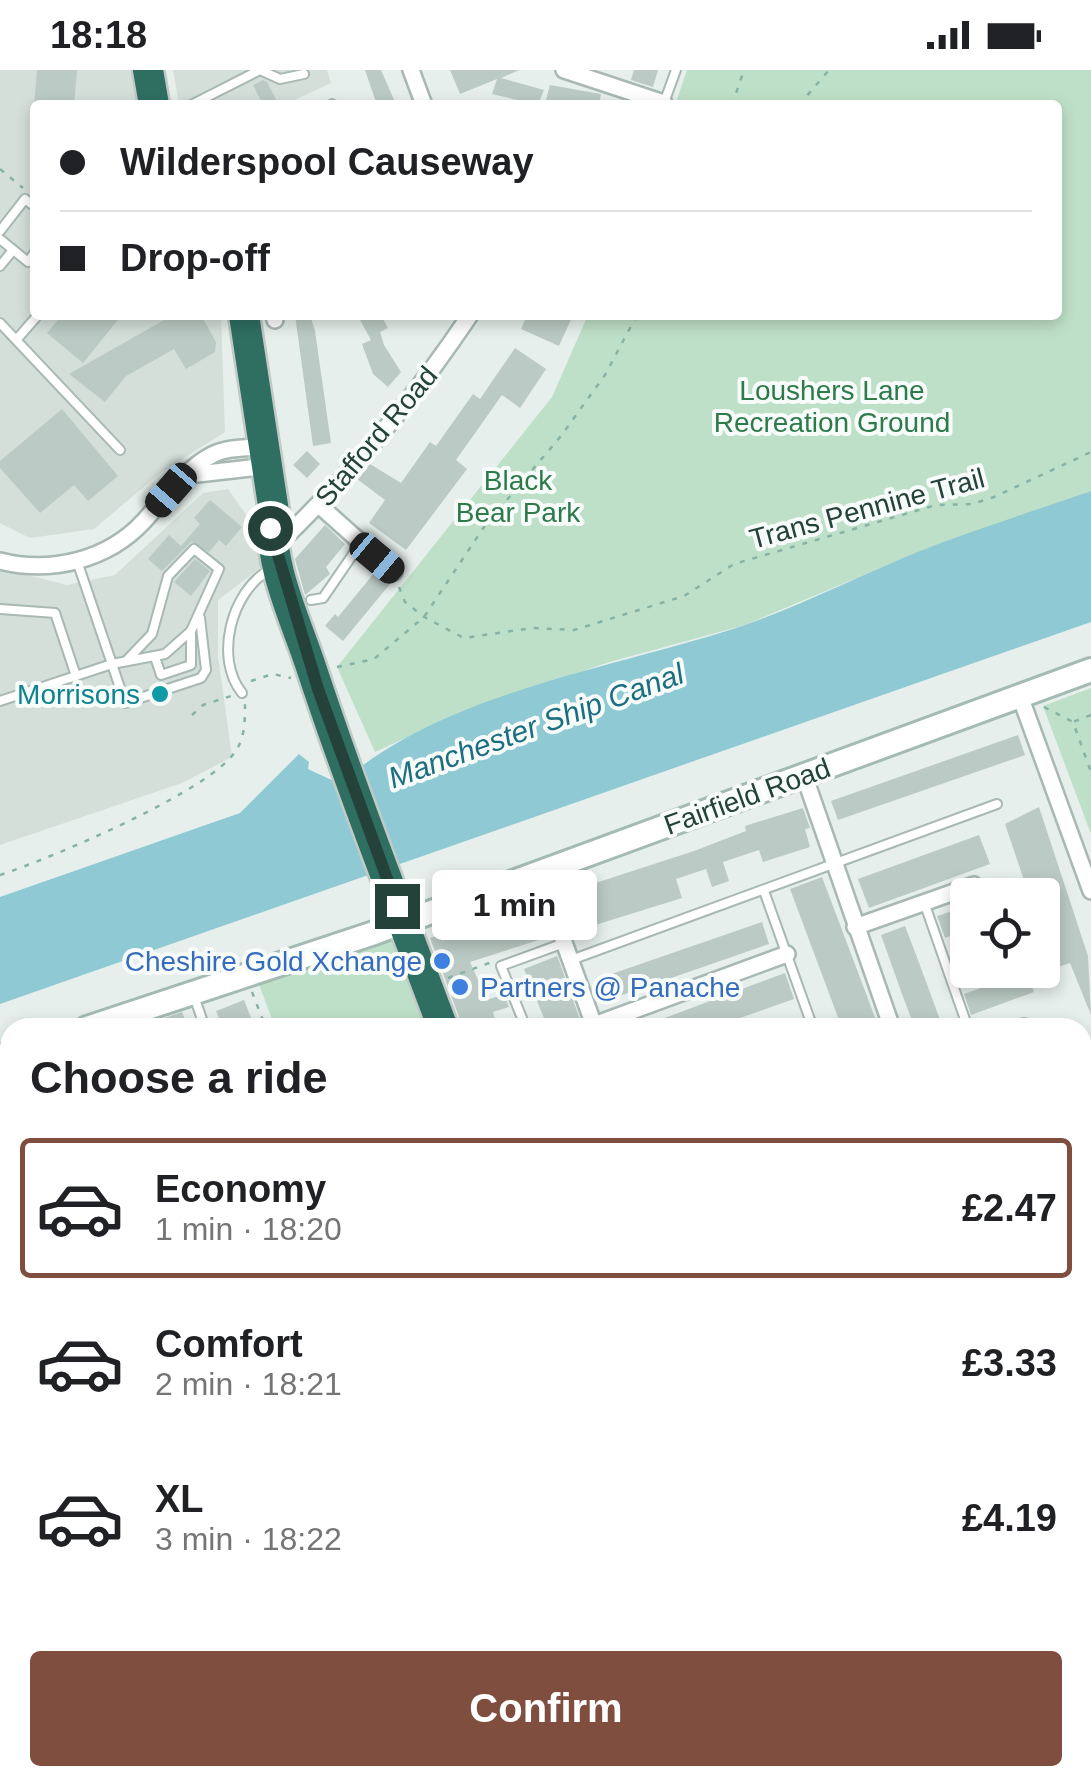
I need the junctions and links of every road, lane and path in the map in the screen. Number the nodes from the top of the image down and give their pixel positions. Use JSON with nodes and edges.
{"nodes":[{"id":1,"x":148,"y":70,"type":"edge"},
{"id":2,"x":411,"y":70,"type":"edge"},
{"id":3,"x":564,"y":70,"type":"edge"},
{"id":4,"x":676,"y":70,"type":"edge"},
{"id":5,"x":744,"y":70,"type":"edge"},
{"id":6,"x":828,"y":70,"type":"edge"},
{"id":7,"x":304,"y":74,"type":"dead end"},
{"id":8,"x":153,"y":100,"type":"edge"},
{"id":9,"x":202,"y":100,"type":"edge"},
{"id":10,"x":422,"y":100,"type":"edge"},
{"id":11,"x":651,"y":100,"type":"edge"},
{"id":12,"x":665,"y":100,"type":"edge"},
{"id":13,"x":734,"y":100,"type":"edge"},
{"id":14,"x":803,"y":100,"type":"edge"},
{"id":15,"x":0,"y":170,"type":"edge"},
{"id":16,"x":12,"y":179,"type":"dead end"},
{"id":17,"x":30,"y":203,"type":"edge"},
{"id":18,"x":0,"y":231,"type":"edge"},
{"id":19,"x":0,"y":240,"type":"edge"},
{"id":20,"x":13,"y":250,"type":"junction"},
{"id":21,"x":30,"y":259,"type":"edge"},
{"id":22,"x":0,"y":266,"type":"edge"},
{"id":23,"x":34,"y":320,"type":"edge"},
{"id":24,"x":245,"y":320,"type":"edge"},
{"id":25,"x":467,"y":320,"type":"edge"},
{"id":26,"x":634,"y":320,"type":"edge"},
{"id":27,"x":0,"y":323,"type":"edge"},
{"id":28,"x":17,"y":339,"type":"junction"},
{"id":29,"x":120,"y":450,"type":"dead end"},
{"id":30,"x":1091,"y":452,"type":"edge"},
{"id":31,"x":257,"y":457,"type":"junction"},
{"id":32,"x":320,"y":506,"type":"junction"},
{"id":33,"x":360,"y":544,"type":"junction"},
{"id":34,"x":274,"y":547,"type":"junction"},
{"id":35,"x":0,"y":560,"type":"edge"},
{"id":36,"x":77,"y":561,"type":"junction"},
{"id":37,"x":394,"y":572,"type":"joint"},
{"id":38,"x":311,"y":600,"type":"dead end"},
{"id":39,"x":0,"y":609,"type":"edge"},
{"id":40,"x":200,"y":616,"type":"junction"},
{"id":41,"x":424,"y":617,"type":"junction"},
{"id":42,"x":191,"y":631,"type":"junction"},
{"id":43,"x":154,"y":657,"type":"junction"},
{"id":44,"x":126,"y":660,"type":"junction"},
{"id":45,"x":112,"y":664,"type":"junction"},
{"id":46,"x":1091,"y":670,"type":"edge"},
{"id":47,"x":76,"y":676,"type":"junction"},
{"id":48,"x":314,"y":678,"type":"junction"},
{"id":49,"x":242,"y":692,"type":"junction"},
{"id":50,"x":1020,"y":696,"type":"junction"},
{"id":51,"x":220,"y":699,"type":"dead end"},
{"id":52,"x":0,"y":701,"type":"edge"},
{"id":53,"x":192,"y":715,"type":"dead end"},
{"id":54,"x":1091,"y":715,"type":"edge"},
{"id":55,"x":1073,"y":722,"type":"junction"},
{"id":56,"x":1091,"y":772,"type":"edge"},
{"id":57,"x":804,"y":775,"type":"junction"},
{"id":58,"x":997,"y":804,"type":"dead end"},
{"id":59,"x":834,"y":862,"type":"junction"},
{"id":60,"x":539,"y":873,"type":"junction"},
{"id":61,"x":0,"y":875,"type":"edge"},
{"id":62,"x":764,"y":891,"type":"junction"},
{"id":63,"x":1091,"y":891,"type":"edge"},
{"id":64,"x":950,"y":893,"type":"edge"},
{"id":65,"x":924,"y":902,"type":"junction"},
{"id":66,"x":404,"y":922,"type":"junction"},
{"id":67,"x":856,"y":927,"type":"junction"},
{"id":68,"x":564,"y":943,"type":"junction"},
{"id":69,"x":787,"y":954,"type":"junction"},
{"id":70,"x":571,"y":960,"type":"junction"},
{"id":71,"x":500,"y":966,"type":"junction"},
{"id":72,"x":948,"y":970,"type":"joint"},
{"id":73,"x":246,"y":974,"type":"junction"},
{"id":74,"x":428,"y":986,"type":"junction"},
{"id":75,"x":192,"y":992,"type":"junction"},
{"id":76,"x":115,"y":1018,"type":"edge"},
{"id":77,"x":201,"y":1018,"type":"edge"},
{"id":78,"x":262,"y":1018,"type":"edge"},
{"id":79,"x":439,"y":1018,"type":"edge"},
{"id":80,"x":522,"y":1018,"type":"edge"},
{"id":81,"x":591,"y":1018,"type":"edge"},
{"id":82,"x":615,"y":1018,"type":"edge"},
{"id":83,"x":810,"y":1018,"type":"edge"},
{"id":84,"x":888,"y":1018,"type":"edge"},
{"id":85,"x":965,"y":1018,"type":"edge"}],
"edges":[{"from":1,"to":8,"type":"highway"},
{"from":2,"to":10,"type":"street"},
{"from":3,"to":11,"type":"street"},
{"from":4,"to":12,"type":"lane"},
{"from":5,"to":13,"type":"path"},
{"from":6,"to":14,"type":"path"},
{"from":7,"to":9,"type":"lane"},
{"from":15,"to":16,"type":"path"},
{"from":17,"to":18,"type":"lane"},
{"from":19,"to":20,"type":"lane"},
{"from":20,"to":21,"type":"lane"},
{"from":20,"to":22,"type":"lane"},
{"from":23,"to":28,"type":"lane"},
{"from":24,"to":31,"type":"highway"},
{"from":25,"to":32,"type":"street","name":"Stafford Road"},
{"from":26,"to":41,"type":"path"},
{"from":27,"to":28,"type":"lane"},
{"from":28,"to":29,"type":"lane"},
{"from":30,"to":41,"type":"path","name":"Trans Pennine Trail"},
{"from":31,"to":34,"type":"highway"},
{"from":31,"to":36,"type":"street"},
{"from":32,"to":33,"type":"street"},
{"from":32,"to":34,"type":"street","name":"Stafford Road"},
{"from":33,"to":37,"type":"street"},
{"from":33,"to":38,"type":"lane"},
{"from":34,"to":48,"type":"highway"},
{"from":34,"to":49,"type":"lane"},
{"from":35,"to":36,"type":"street"},
{"from":36,"to":45,"type":"lane"},
{"from":37,"to":41,"type":"path"},
{"from":39,"to":47,"type":"lane"},
{"from":40,"to":42,"type":"lane"},
{"from":40,"to":44,"type":"lane"},
{"from":40,"to":45,"type":"lane"},
{"from":41,"to":48,"type":"path"},
{"from":42,"to":43,"type":"lane"},
{"from":42,"to":43,"type":"lane"},
{"from":43,"to":44,"type":"lane"},
{"from":44,"to":45,"type":"lane"},
{"from":45,"to":47,"type":"lane"},
{"from":46,"to":50,"type":"main road","name":"Fairfield Road"},
{"from":47,"to":52,"type":"lane"},
{"from":48,"to":49,"type":"path"},
{"from":48,"to":66,"type":"highway"},
{"from":49,"to":61,"type":"path"},
{"from":50,"to":55,"type":"path"},
{"from":50,"to":57,"type":"main road","name":"Fairfield Road"},
{"from":50,"to":63,"type":"street"},
{"from":51,"to":53,"type":"path"},
{"from":54,"to":55,"type":"path"},
{"from":55,"to":56,"type":"path"},
{"from":57,"to":59,"type":"street"},
{"from":57,"to":60,"type":"main road","name":"Fairfield Road"},
{"from":58,"to":59,"type":"lane"},
{"from":59,"to":62,"type":"lane"},
{"from":59,"to":67,"type":"street"},
{"from":60,"to":66,"type":"main road","name":"Fairfield Road"},
{"from":60,"to":68,"type":"street"},
{"from":62,"to":69,"type":"lane"},
{"from":62,"to":70,"type":"lane"},
{"from":64,"to":65,"type":"street"},
{"from":65,"to":67,"type":"street"},
{"from":65,"to":72,"type":"lane"},
{"from":66,"to":73,"type":"main road","name":"Fairfield Road"},
{"from":66,"to":74,"type":"highway"},
{"from":67,"to":84,"type":"street"},
{"from":68,"to":70,"type":"street"},
{"from":68,"to":71,"type":"lane"},
{"from":69,"to":82,"type":"street"},
{"from":69,"to":83,"type":"lane"},
{"from":70,"to":81,"type":"street"},
{"from":71,"to":74,"type":"path"},
{"from":71,"to":80,"type":"lane"},
{"from":72,"to":85,"type":"lane"},
{"from":73,"to":75,"type":"main road","name":"Fairfield Road"},
{"from":73,"to":78,"type":"path"},
{"from":74,"to":79,"type":"highway"},
{"from":75,"to":76,"type":"main road","name":"Fairfield Road"},
{"from":75,"to":77,"type":"lane"}]}
